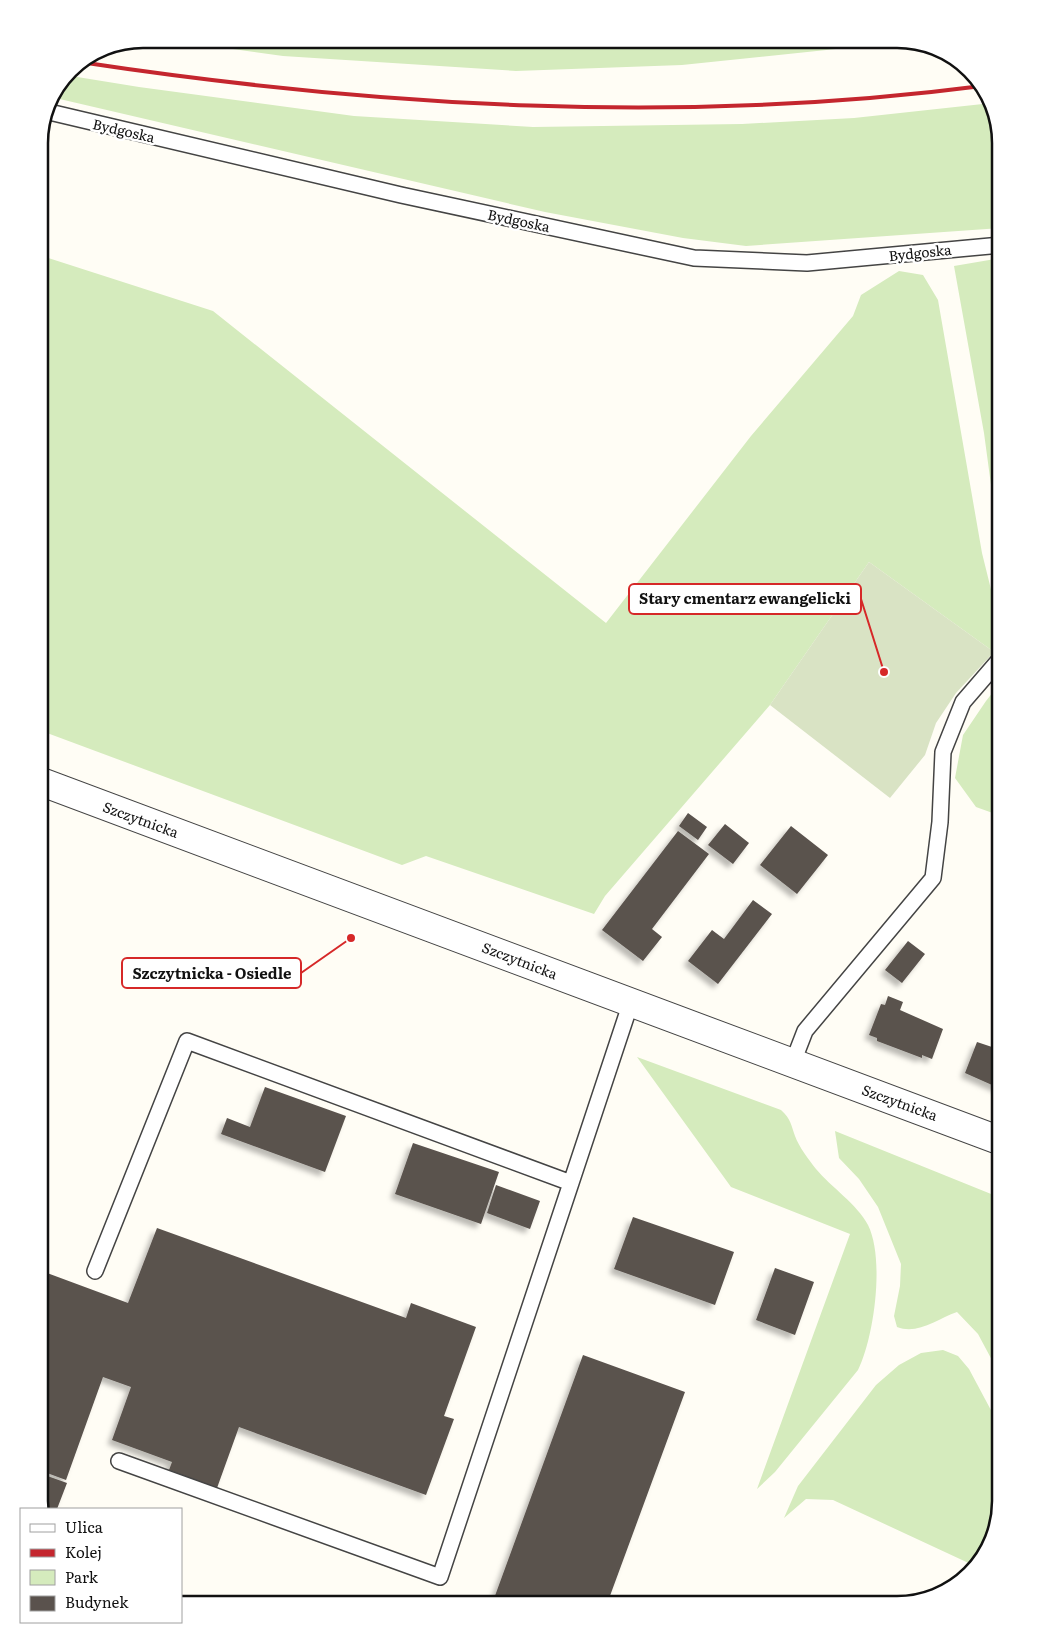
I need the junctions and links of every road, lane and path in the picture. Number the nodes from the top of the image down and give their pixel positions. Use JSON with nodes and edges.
{"nodes":[{"id":1,"x":53,"y":113,"type":"edge"},
{"id":2,"x":992,"y":245,"type":"edge"},
{"id":3,"x":992,"y":668,"type":"edge"},
{"id":4,"x":48,"y":784,"type":"edge"},
{"id":5,"x":632,"y":1002,"type":"junction"},
{"id":6,"x":794,"y":1062,"type":"junction"},
{"id":7,"x":992,"y":1138,"type":"edge"},
{"id":8,"x":571,"y":1183,"type":"junction"},
{"id":9,"x":95,"y":1271,"type":"dead end"},
{"id":10,"x":119,"y":1462,"type":"dead end"}],
"edges":[{"from":1,"to":2,"type":"lane","name":"Bydgoska"},
{"from":3,"to":6,"type":"lane"},
{"from":4,"to":5,"type":"street","name":"Szczytnicka"},
{"from":5,"to":6,"type":"street","name":"Szczytnicka"},
{"from":5,"to":8,"type":"lane"},
{"from":6,"to":7,"type":"street","name":"Szczytnicka"},
{"from":8,"to":9,"type":"lane"},
{"from":8,"to":10,"type":"lane"}]}
